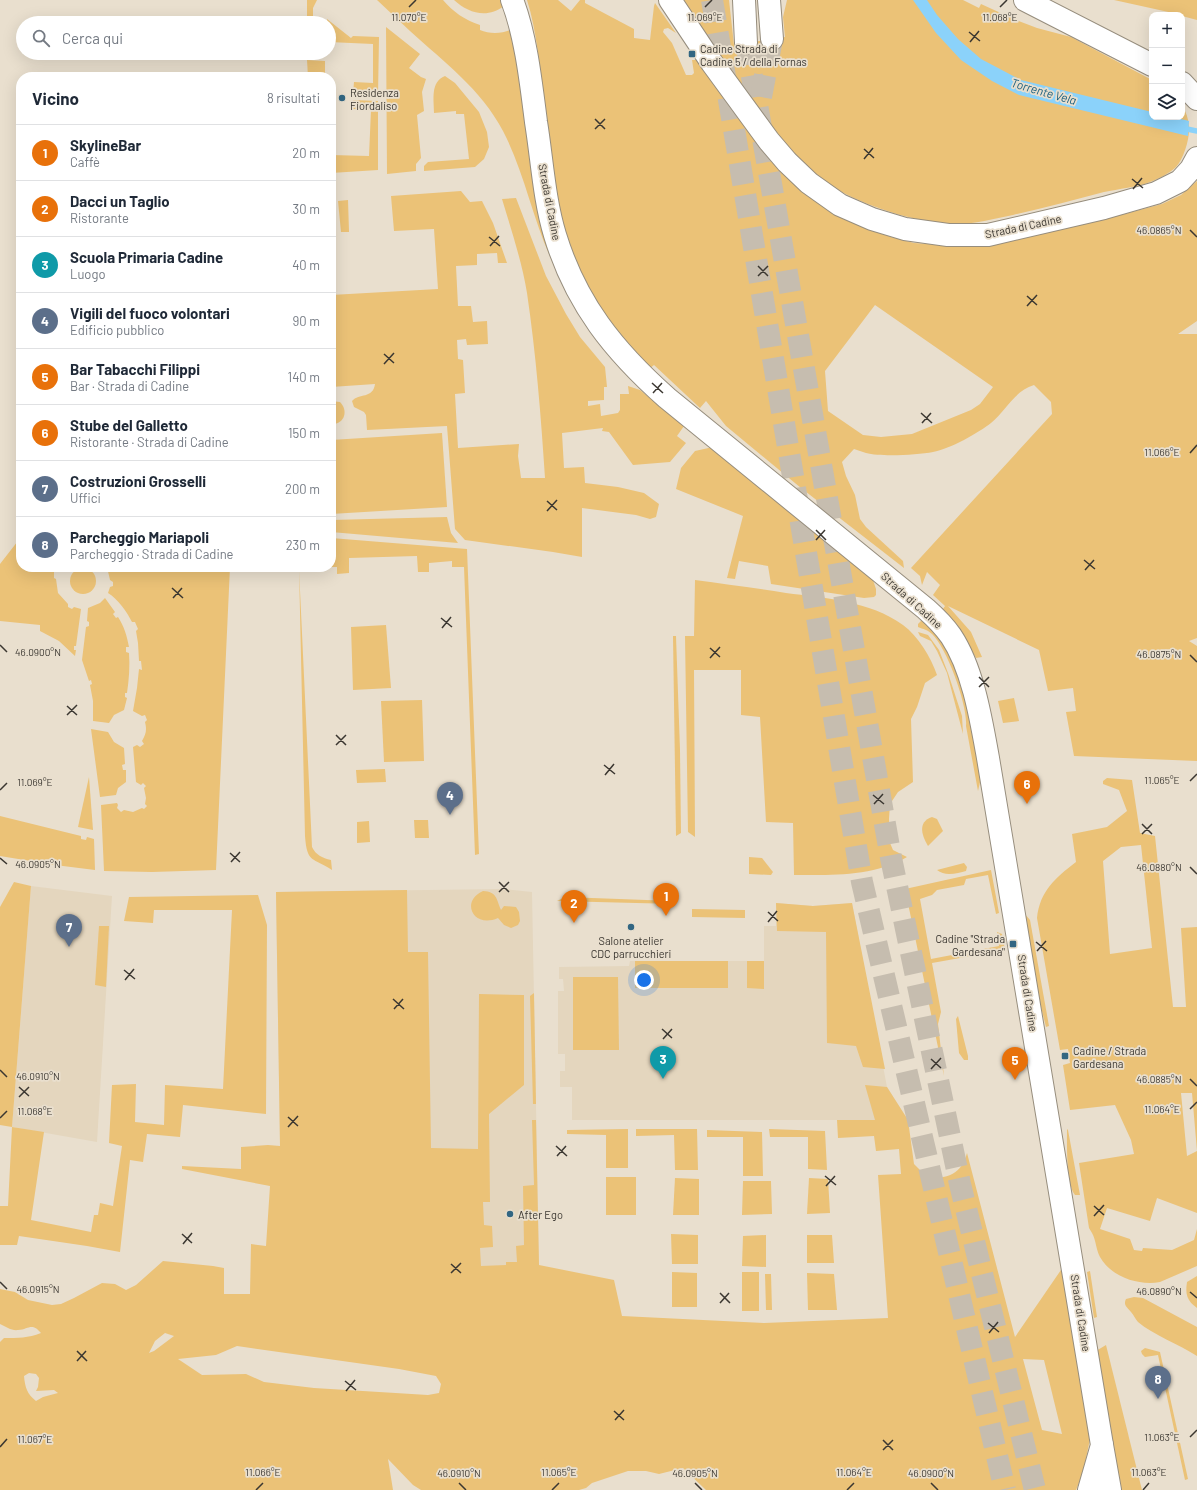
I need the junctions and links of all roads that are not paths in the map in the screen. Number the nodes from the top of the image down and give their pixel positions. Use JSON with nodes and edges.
{"nodes":[{"id":1,"x":512,"y":0,"type":"edge"},
{"id":2,"x":670,"y":0,"type":"edge"},
{"id":3,"x":744,"y":0,"type":"edge"},
{"id":4,"x":769,"y":0,"type":"edge"},
{"id":5,"x":1025,"y":0,"type":"edge"},
{"id":6,"x":772,"y":39,"type":"tunnel mouth"},
{"id":7,"x":746,"y":43,"type":"tunnel mouth"},
{"id":8,"x":1149,"y":63,"type":"edge"},
{"id":9,"x":1183,"y":84,"type":"edge"},
{"id":10,"x":1197,"y":99,"type":"edge"},
{"id":11,"x":1197,"y":158,"type":"edge"},
{"id":12,"x":1102,"y":1445,"type":"junction"},
{"id":13,"x":1089,"y":1490,"type":"edge"},
{"id":14,"x":1110,"y":1490,"type":"edge"}],
"edges":[{"from":1,"to":12,"type":"main road","name":"Strada di Cadine"},
{"from":2,"to":11,"type":"main road","name":"Strada di Cadine"},
{"from":3,"to":7,"type":"main road"},
{"from":4,"to":6,"type":"main road"},
{"from":5,"to":8,"type":"main road"},
{"from":9,"to":10,"type":"main road"},
{"from":12,"to":13,"type":"main road"},
{"from":12,"to":14,"type":"main road","name":"Strada di Cadine"}]}
